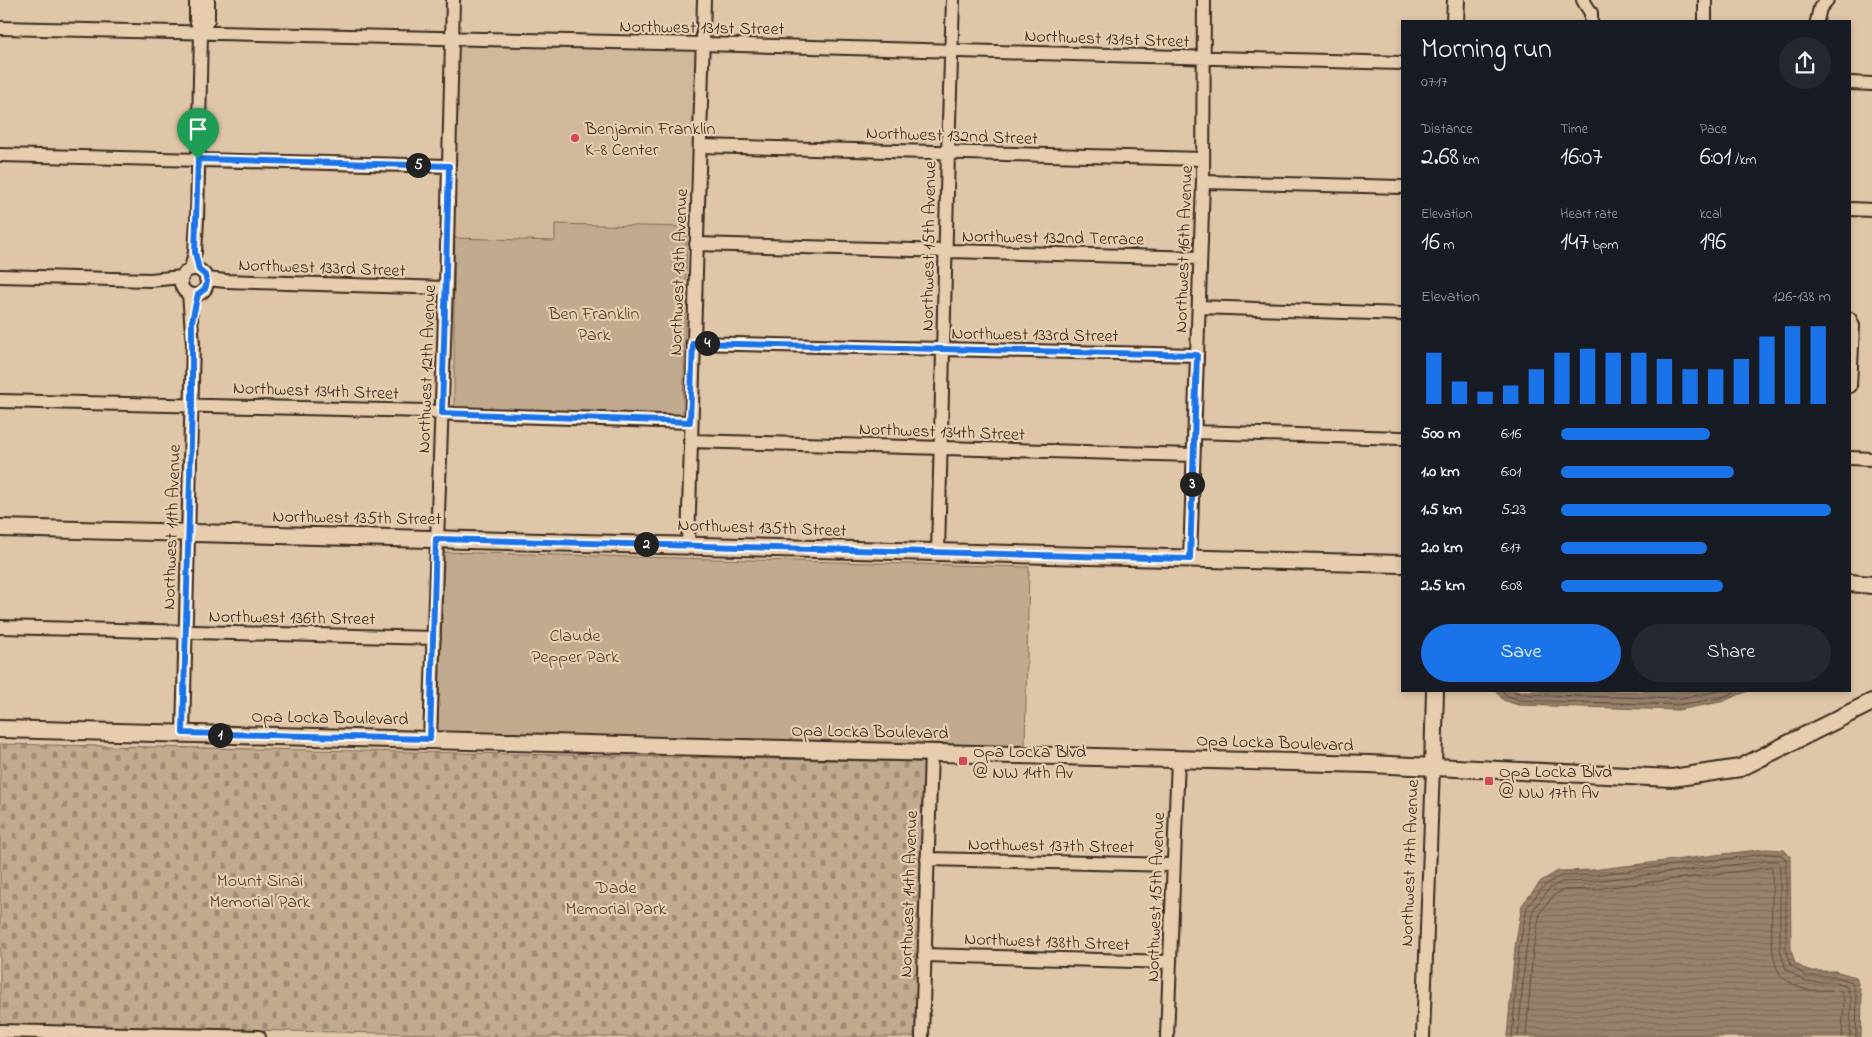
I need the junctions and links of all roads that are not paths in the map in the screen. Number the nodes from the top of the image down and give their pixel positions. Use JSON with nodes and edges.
{"nodes":[{"id":1,"x":196,"y":0,"type":"edge"},
{"id":2,"x":208,"y":0,"type":"edge"},
{"id":3,"x":453,"y":0,"type":"edge"},
{"id":4,"x":704,"y":0,"type":"edge"},
{"id":5,"x":953,"y":0,"type":"edge"},
{"id":6,"x":1204,"y":0,"type":"edge"},
{"id":7,"x":1456,"y":0,"type":"edge"},
{"id":8,"x":1583,"y":0,"type":"edge"},
{"id":9,"x":1705,"y":0,"type":"edge"},
{"id":10,"x":1827,"y":0,"type":"edge"},
{"id":11,"x":1455,"y":20,"type":"edge"},
{"id":12,"x":1591,"y":20,"type":"edge"},
{"id":13,"x":1705,"y":20,"type":"edge"},
{"id":14,"x":1817,"y":20,"type":"edge"},
{"id":15,"x":0,"y":28,"type":"edge"},
{"id":16,"x":201,"y":32,"type":"junction"},
{"id":17,"x":452,"y":39,"type":"junction"},
{"id":18,"x":702,"y":44,"type":"junction"},
{"id":19,"x":951,"y":51,"type":"junction"},
{"id":20,"x":1203,"y":58,"type":"junction"},
{"id":21,"x":1401,"y":63,"type":"edge"},
{"id":22,"x":1851,"y":83,"type":"edge"},
{"id":23,"x":1872,"y":84,"type":"edge"},
{"id":24,"x":700,"y":146,"type":"junction"},
{"id":25,"x":948,"y":152,"type":"junction"},
{"id":26,"x":0,"y":155,"type":"edge"},
{"id":27,"x":198,"y":159,"type":"junction"},
{"id":28,"x":1203,"y":159,"type":"junction"},
{"id":29,"x":449,"y":166,"type":"junction"},
{"id":30,"x":1203,"y":182,"type":"junction"},
{"id":31,"x":1401,"y":187,"type":"edge"},
{"id":32,"x":1851,"y":209,"type":"edge"},
{"id":33,"x":1872,"y":210,"type":"edge"},
{"id":34,"x":696,"y":244,"type":"junction"},
{"id":35,"x":945,"y":251,"type":"junction"},
{"id":36,"x":1200,"y":258,"type":"junction"},
{"id":37,"x":0,"y":276,"type":"edge"},
{"id":38,"x":194,"y":282,"type":"junction"},
{"id":39,"x":446,"y":288,"type":"junction"},
{"id":40,"x":1199,"y":307,"type":"junction"},
{"id":41,"x":1401,"y":314,"type":"edge"},
{"id":42,"x":1851,"y":321,"type":"edge"},
{"id":43,"x":693,"y":343,"type":"junction"},
{"id":44,"x":944,"y":349,"type":"junction"},
{"id":45,"x":1197,"y":355,"type":"junction"},
{"id":46,"x":1851,"y":366,"type":"edge"},
{"id":47,"x":0,"y":401,"type":"edge"},
{"id":48,"x":192,"y":404,"type":"junction"},
{"id":49,"x":442,"y":413,"type":"junction"},
{"id":50,"x":690,"y":422,"type":"junction"},
{"id":51,"x":1194,"y":432,"type":"junction"},
{"id":52,"x":1401,"y":438,"type":"edge"},
{"id":53,"x":690,"y":441,"type":"junction"},
{"id":54,"x":941,"y":448,"type":"junction"},
{"id":55,"x":1193,"y":455,"type":"junction"},
{"id":56,"x":1851,"y":458,"type":"edge"},
{"id":57,"x":1872,"y":459,"type":"edge"},
{"id":58,"x":0,"y":528,"type":"edge"},
{"id":59,"x":188,"y":533,"type":"junction"},
{"id":60,"x":436,"y":539,"type":"junction"},
{"id":61,"x":688,"y":545,"type":"junction"},
{"id":62,"x":938,"y":552,"type":"junction"},
{"id":63,"x":1190,"y":559,"type":"junction"},
{"id":64,"x":1401,"y":564,"type":"edge"},
{"id":65,"x":1851,"y":583,"type":"edge"},
{"id":66,"x":1872,"y":584,"type":"edge"},
{"id":67,"x":0,"y":627,"type":"edge"},
{"id":68,"x":185,"y":632,"type":"junction"},
{"id":69,"x":434,"y":638,"type":"junction"},
{"id":70,"x":1435,"y":692,"type":"edge"},
{"id":71,"x":1872,"y":702,"type":"edge"},
{"id":72,"x":0,"y":729,"type":"edge"},
{"id":73,"x":183,"y":733,"type":"junction"},
{"id":74,"x":430,"y":739,"type":"junction"},
{"id":75,"x":930,"y":752,"type":"junction"},
{"id":76,"x":1178,"y":759,"type":"junction"},
{"id":77,"x":1432,"y":767,"type":"junction"},
{"id":78,"x":927,"y":859,"type":"junction"},
{"id":79,"x":1174,"y":865,"type":"junction"},
{"id":80,"x":924,"y":955,"type":"junction"},
{"id":81,"x":1170,"y":962,"type":"junction"},
{"id":82,"x":0,"y":1031,"type":"edge"},
{"id":83,"x":173,"y":1036,"type":"edge"},
{"id":84,"x":259,"y":1037,"type":"edge"},
{"id":85,"x":922,"y":1037,"type":"edge"},
{"id":86,"x":1167,"y":1037,"type":"edge"},
{"id":87,"x":1423,"y":1037,"type":"edge"}],
"edges":[{"from":1,"to":16,"type":"street","name":"Northwest 11th Avenue"},
{"from":2,"to":16,"type":"street","name":"Northwest 11th Avenue"},
{"from":3,"to":17,"type":"street","name":"Northwest 12th Avenue"},
{"from":4,"to":18,"type":"street","name":"Northwest 13th Avenue"},
{"from":5,"to":19,"type":"street","name":"Northwest 15th Avenue"},
{"from":6,"to":20,"type":"street","name":"Northwest 16th Avenue"},
{"from":7,"to":11,"type":"main road"},
{"from":8,"to":12,"type":"street"},
{"from":9,"to":13,"type":"street"},
{"from":10,"to":14,"type":"street"},
{"from":15,"to":16,"type":"street","name":"Northwest 131st Street"},
{"from":16,"to":17,"type":"street","name":"Northwest 131st Street"},
{"from":16,"to":27,"type":"street","name":"Northwest 11th Avenue"},
{"from":17,"to":18,"type":"street","name":"Northwest 131st Street"},
{"from":17,"to":29,"type":"street","name":"Northwest 12th Avenue"},
{"from":18,"to":19,"type":"street","name":"Northwest 131st Street"},
{"from":18,"to":24,"type":"street","name":"Northwest 13th Avenue"},
{"from":19,"to":20,"type":"street","name":"Northwest 131st Street"},
{"from":19,"to":25,"type":"street","name":"Northwest 15th Avenue"},
{"from":20,"to":21,"type":"street","name":"Northwest 131st Street"},
{"from":20,"to":28,"type":"street","name":"Northwest 16th Avenue"},
{"from":22,"to":23,"type":"street"},
{"from":24,"to":25,"type":"street","name":"Northwest 132nd Street"},
{"from":24,"to":34,"type":"street","name":"Northwest 13th Avenue"},
{"from":25,"to":28,"type":"street","name":"Northwest 132nd Street"},
{"from":25,"to":35,"type":"street","name":"Northwest 15th Avenue"},
{"from":26,"to":27,"type":"street"},
{"from":27,"to":29,"type":"street"},
{"from":27,"to":38,"type":"street","name":"Northwest 11th Avenue"},
{"from":28,"to":30,"type":"street","name":"Northwest 16th Avenue"},
{"from":29,"to":39,"type":"street","name":"Northwest 12th Avenue"},
{"from":30,"to":31,"type":"street"},
{"from":30,"to":36,"type":"street","name":"Northwest 16th Avenue"},
{"from":32,"to":33,"type":"street"},
{"from":34,"to":35,"type":"street","name":"Northwest 132nd Terrace"},
{"from":34,"to":43,"type":"street","name":"Northwest 13th Avenue"},
{"from":35,"to":36,"type":"street","name":"Northwest 132nd Terrace"},
{"from":35,"to":44,"type":"street","name":"Northwest 15th Avenue"},
{"from":36,"to":40,"type":"street","name":"Northwest 16th Avenue"},
{"from":37,"to":38,"type":"street","name":"Northwest 133rd Street"},
{"from":38,"to":39,"type":"street","name":"Northwest 133rd Street"},
{"from":38,"to":48,"type":"street","name":"Northwest 11th Avenue"},
{"from":39,"to":49,"type":"street","name":"Northwest 12th Avenue"},
{"from":40,"to":41,"type":"street"},
{"from":40,"to":45,"type":"street","name":"Northwest 16th Avenue"},
{"from":42,"to":46,"type":"street"},
{"from":43,"to":44,"type":"street","name":"Northwest 133rd Street"},
{"from":43,"to":50,"type":"street","name":"Northwest 13th Avenue"},
{"from":44,"to":45,"type":"street","name":"Northwest 133rd Street"},
{"from":44,"to":54,"type":"street","name":"Northwest 15th Avenue"},
{"from":45,"to":51,"type":"street","name":"Northwest 16th Avenue"},
{"from":47,"to":48,"type":"street","name":"Northwest 134th Street"},
{"from":48,"to":49,"type":"street","name":"Northwest 134th Street"},
{"from":48,"to":59,"type":"street","name":"Northwest 11th Avenue"},
{"from":49,"to":50,"type":"street","name":"Northwest 134th Street"},
{"from":49,"to":60,"type":"street","name":"Northwest 12th Avenue"},
{"from":50,"to":53,"type":"street","name":"Northwest 13th Avenue"},
{"from":51,"to":52,"type":"street"},
{"from":51,"to":55,"type":"street","name":"Northwest 16th Avenue"},
{"from":53,"to":54,"type":"street","name":"Northwest 134th Street"},
{"from":53,"to":61,"type":"street","name":"Northwest 13th Avenue"},
{"from":54,"to":55,"type":"street","name":"Northwest 134th Street"},
{"from":54,"to":62,"type":"street","name":"Northwest 15th Avenue"},
{"from":55,"to":63,"type":"street","name":"Northwest 16th Avenue"},
{"from":56,"to":57,"type":"street"},
{"from":58,"to":59,"type":"main road","name":"Northwest 135th Street"},
{"from":59,"to":60,"type":"main road","name":"Northwest 135th Street"},
{"from":59,"to":68,"type":"street","name":"Northwest 11th Avenue"},
{"from":60,"to":61,"type":"main road","name":"Northwest 135th Street"},
{"from":60,"to":69,"type":"street","name":"Northwest 12th Avenue"},
{"from":61,"to":62,"type":"main road","name":"Northwest 135th Street"},
{"from":62,"to":63,"type":"main road","name":"Northwest 135th Street"},
{"from":63,"to":64,"type":"main road","name":"Northwest 135th Street"},
{"from":65,"to":66,"type":"main road"},
{"from":67,"to":68,"type":"street","name":"Northwest 136th Street"},
{"from":68,"to":69,"type":"street","name":"Northwest 136th Street"},
{"from":68,"to":73,"type":"street","name":"Northwest 11th Avenue"},
{"from":69,"to":74,"type":"street","name":"Northwest 12th Avenue"},
{"from":70,"to":77,"type":"main road","name":"Northwest 17th Avenue"},
{"from":71,"to":77,"type":"main road","name":"Opa Locka Boulevard"},
{"from":72,"to":73,"type":"main road","name":"Opa Locka Boulevard"},
{"from":73,"to":74,"type":"main road","name":"Opa Locka Boulevard"},
{"from":74,"to":75,"type":"main road","name":"Opa Locka Boulevard"},
{"from":75,"to":76,"type":"main road","name":"Opa Locka Boulevard"},
{"from":75,"to":78,"type":"street","name":"Northwest 14th Avenue"},
{"from":76,"to":77,"type":"main road","name":"Opa Locka Boulevard"},
{"from":76,"to":79,"type":"street","name":"Northwest 15th Avenue"},
{"from":77,"to":87,"type":"street","name":"Northwest 17th Avenue"},
{"from":78,"to":79,"type":"street","name":"Northwest 137th Street"},
{"from":78,"to":80,"type":"street","name":"Northwest 14th Avenue"},
{"from":79,"to":81,"type":"street","name":"Northwest 15th Avenue"},
{"from":80,"to":81,"type":"street","name":"Northwest 138th Street"},
{"from":80,"to":85,"type":"street","name":"Northwest 14th Avenue"},
{"from":81,"to":86,"type":"street","name":"Northwest 15th Avenue"},
{"from":82,"to":83,"type":"street"},
{"from":83,"to":84,"type":"street"}]}
